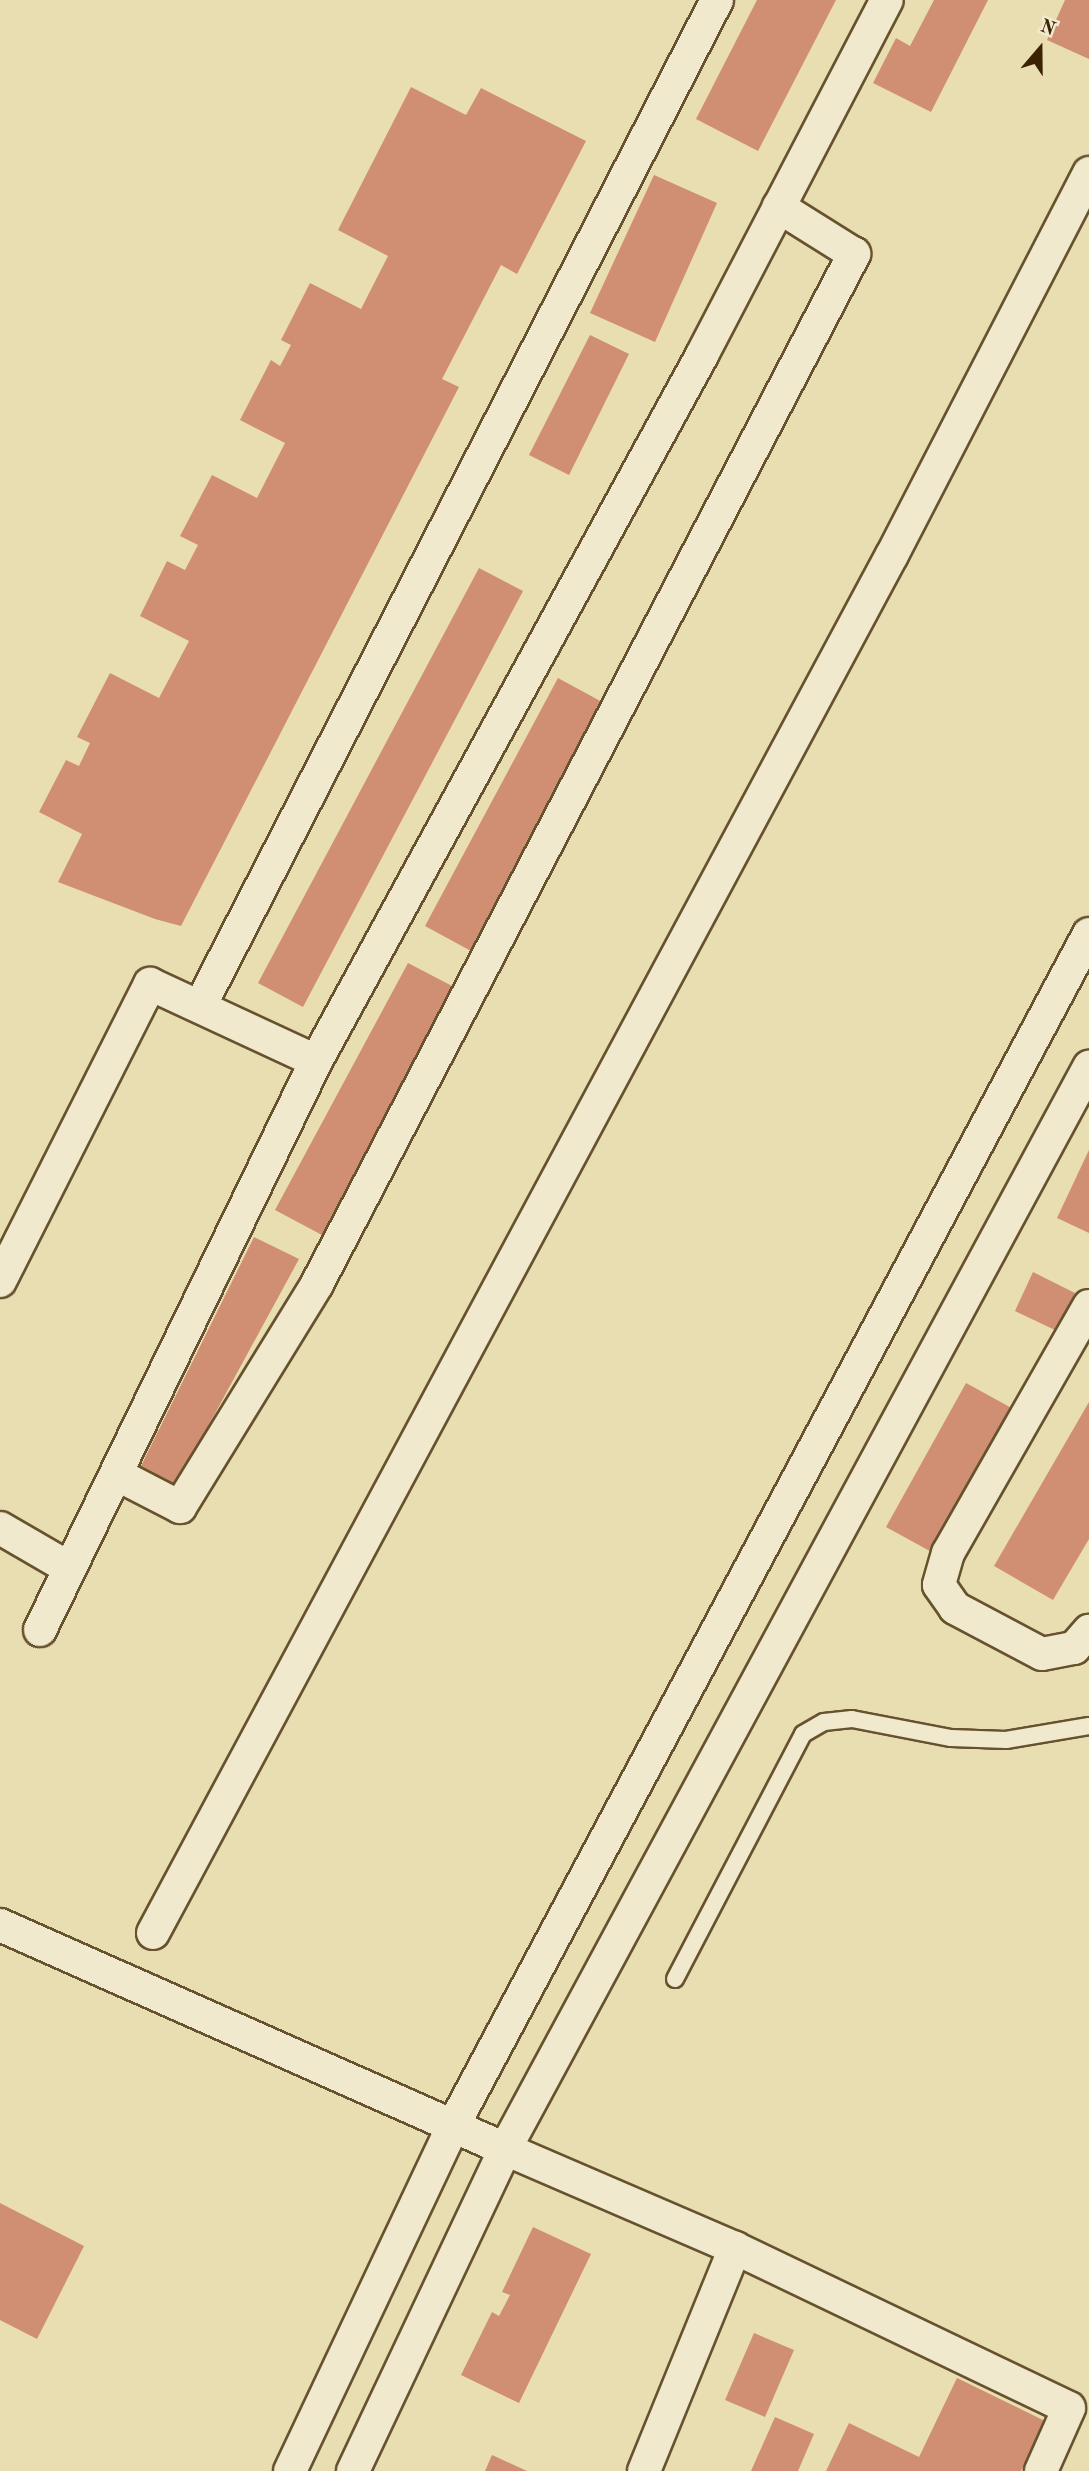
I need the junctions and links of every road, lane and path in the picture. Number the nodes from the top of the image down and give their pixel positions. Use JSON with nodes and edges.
{"nodes":[{"id":1,"x":716,"y":0,"type":"edge"},
{"id":2,"x":887,"y":0,"type":"edge"},
{"id":3,"x":1089,"y":173,"type":"edge"},
{"id":4,"x":779,"y":206,"type":"junction"},
{"id":5,"x":1089,"y":934,"type":"edge"},
{"id":6,"x":200,"y":1006,"type":"junction"},
{"id":7,"x":316,"y":1062,"type":"junction"},
{"id":8,"x":1089,"y":1067,"type":"edge"},
{"id":9,"x":0,"y":1281,"type":"edge"},
{"id":10,"x":1089,"y":1306,"type":"edge"},
{"id":11,"x":118,"y":1475,"type":"junction"},
{"id":12,"x":0,"y":1528,"type":"edge"},
{"id":13,"x":69,"y":1568,"type":"junction"},
{"id":14,"x":40,"y":1630,"type":"dead end"},
{"id":15,"x":1089,"y":1631,"type":"edge"},
{"id":16,"x":1089,"y":1726,"type":"edge"},
{"id":17,"x":0,"y":1925,"type":"edge"},
{"id":18,"x":153,"y":1933,"type":"dead end"},
{"id":19,"x":675,"y":1979,"type":"dead end"},
{"id":20,"x":453,"y":2126,"type":"junction"},
{"id":21,"x":505,"y":2149,"type":"junction"},
{"id":22,"x":735,"y":2248,"type":"junction"},
{"id":23,"x":1079,"y":2414,"type":"edge"},
{"id":24,"x":290,"y":2471,"type":"edge"},
{"id":25,"x":353,"y":2471,"type":"edge"},
{"id":26,"x":644,"y":2471,"type":"edge"},
{"id":27,"x":1041,"y":2471,"type":"edge"}],
"edges":[{"from":1,"to":6,"type":"street"},
{"from":2,"to":4,"type":"street"},
{"from":3,"to":18,"type":"street"},
{"from":4,"to":7,"type":"street"},
{"from":4,"to":11,"type":"street"},
{"from":5,"to":20,"type":"street"},
{"from":6,"to":7,"type":"street"},
{"from":6,"to":9,"type":"street"},
{"from":7,"to":11,"type":"street"},
{"from":8,"to":21,"type":"street"},
{"from":10,"to":15,"type":"street"},
{"from":11,"to":13,"type":"street"},
{"from":12,"to":13,"type":"street"},
{"from":13,"to":14,"type":"street"},
{"from":16,"to":19,"type":"lane"},
{"from":17,"to":20,"type":"street"},
{"from":20,"to":21,"type":"street"},
{"from":20,"to":24,"type":"street"},
{"from":21,"to":22,"type":"street"},
{"from":21,"to":25,"type":"street"},
{"from":22,"to":23,"type":"street"},
{"from":22,"to":26,"type":"street"},
{"from":23,"to":27,"type":"street"}]}
